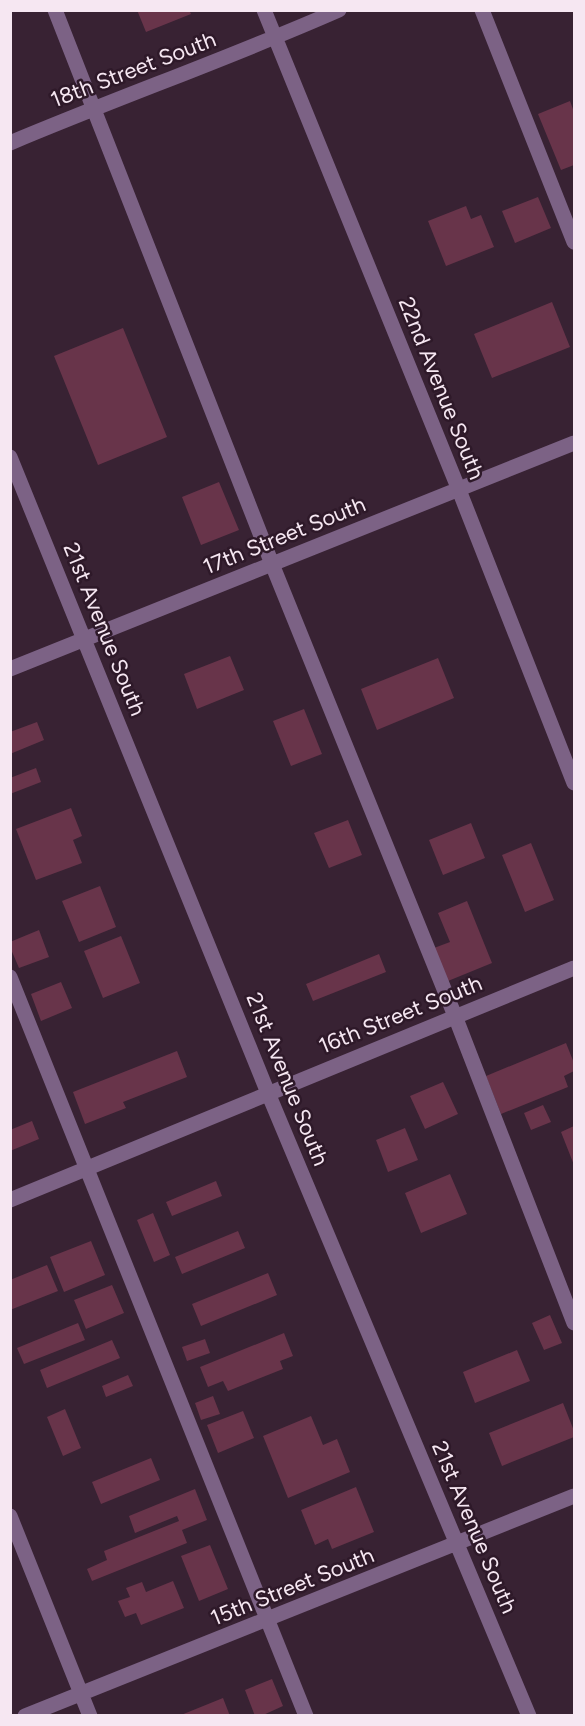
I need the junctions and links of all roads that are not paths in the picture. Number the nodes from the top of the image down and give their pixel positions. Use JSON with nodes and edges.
{"nodes":[{"id":1,"x":55,"y":10,"type":"edge"},
{"id":2,"x":264,"y":10,"type":"edge"},
{"id":3,"x":339,"y":10,"type":"edge"},
{"id":4,"x":482,"y":10,"type":"edge"},
{"id":5,"x":275,"y":38,"type":"junction"},
{"id":6,"x":94,"y":107,"type":"junction"},
{"id":7,"x":10,"y":142,"type":"edge"},
{"id":8,"x":574,"y":243,"type":"edge"},
{"id":9,"x":574,"y":443,"type":"edge"},
{"id":10,"x":10,"y":457,"type":"edge"},
{"id":11,"x":459,"y":490,"type":"junction"},
{"id":12,"x":272,"y":564,"type":"junction"},
{"id":13,"x":85,"y":638,"type":"junction"},
{"id":14,"x":10,"y":669,"type":"edge"},
{"id":15,"x":574,"y":783,"type":"edge"},
{"id":16,"x":574,"y":968,"type":"edge"},
{"id":17,"x":10,"y":977,"type":"edge"},
{"id":18,"x":455,"y":1016,"type":"junction"},
{"id":19,"x":268,"y":1093,"type":"junction"},
{"id":20,"x":87,"y":1169,"type":"junction"},
{"id":21,"x":10,"y":1200,"type":"edge"},
{"id":22,"x":574,"y":1323,"type":"edge"},
{"id":23,"x":574,"y":1496,"type":"edge"},
{"id":24,"x":10,"y":1516,"type":"edge"},
{"id":25,"x":457,"y":1543,"type":"junction"},
{"id":26,"x":268,"y":1620,"type":"junction"},
{"id":27,"x":81,"y":1693,"type":"junction"},
{"id":28,"x":25,"y":1716,"type":"edge"},
{"id":29,"x":90,"y":1716,"type":"edge"},
{"id":30,"x":306,"y":1716,"type":"edge"},
{"id":31,"x":529,"y":1716,"type":"edge"}],
"edges":[{"from":1,"to":6,"type":"street"},
{"from":2,"to":5,"type":"street","name":"22nd Avenue South"},
{"from":3,"to":5,"type":"street","name":"18th Street South"},
{"from":4,"to":8,"type":"street"},
{"from":5,"to":6,"type":"street","name":"18th Street South"},
{"from":5,"to":11,"type":"street","name":"22nd Avenue South"},
{"from":6,"to":7,"type":"street","name":"18th Street South"},
{"from":6,"to":12,"type":"street"},
{"from":9,"to":11,"type":"street","name":"17th Street South"},
{"from":10,"to":13,"type":"street","name":"21st Avenue South"},
{"from":11,"to":12,"type":"street","name":"17th Street South"},
{"from":11,"to":15,"type":"street","name":"22nd Avenue South"},
{"from":12,"to":13,"type":"street","name":"17th Street South"},
{"from":12,"to":18,"type":"street"},
{"from":13,"to":14,"type":"street","name":"17th Street South"},
{"from":13,"to":19,"type":"street","name":"21st Avenue South"},
{"from":16,"to":18,"type":"street","name":"16th Street South"},
{"from":17,"to":20,"type":"street"},
{"from":18,"to":19,"type":"street","name":"16th Street South"},
{"from":18,"to":22,"type":"street"},
{"from":19,"to":20,"type":"street","name":"16th Street South"},
{"from":19,"to":25,"type":"street","name":"21st Avenue South"},
{"from":20,"to":21,"type":"street","name":"16th Street South"},
{"from":20,"to":26,"type":"street"},
{"from":23,"to":25,"type":"street","name":"15th Street South"},
{"from":24,"to":27,"type":"street"},
{"from":25,"to":26,"type":"street","name":"15th Street South"},
{"from":25,"to":31,"type":"street","name":"21st Avenue South"},
{"from":26,"to":27,"type":"street","name":"15th Street South"},
{"from":26,"to":30,"type":"street"},
{"from":27,"to":28,"type":"street","name":"15th Street South"},
{"from":27,"to":29,"type":"street"}]}
